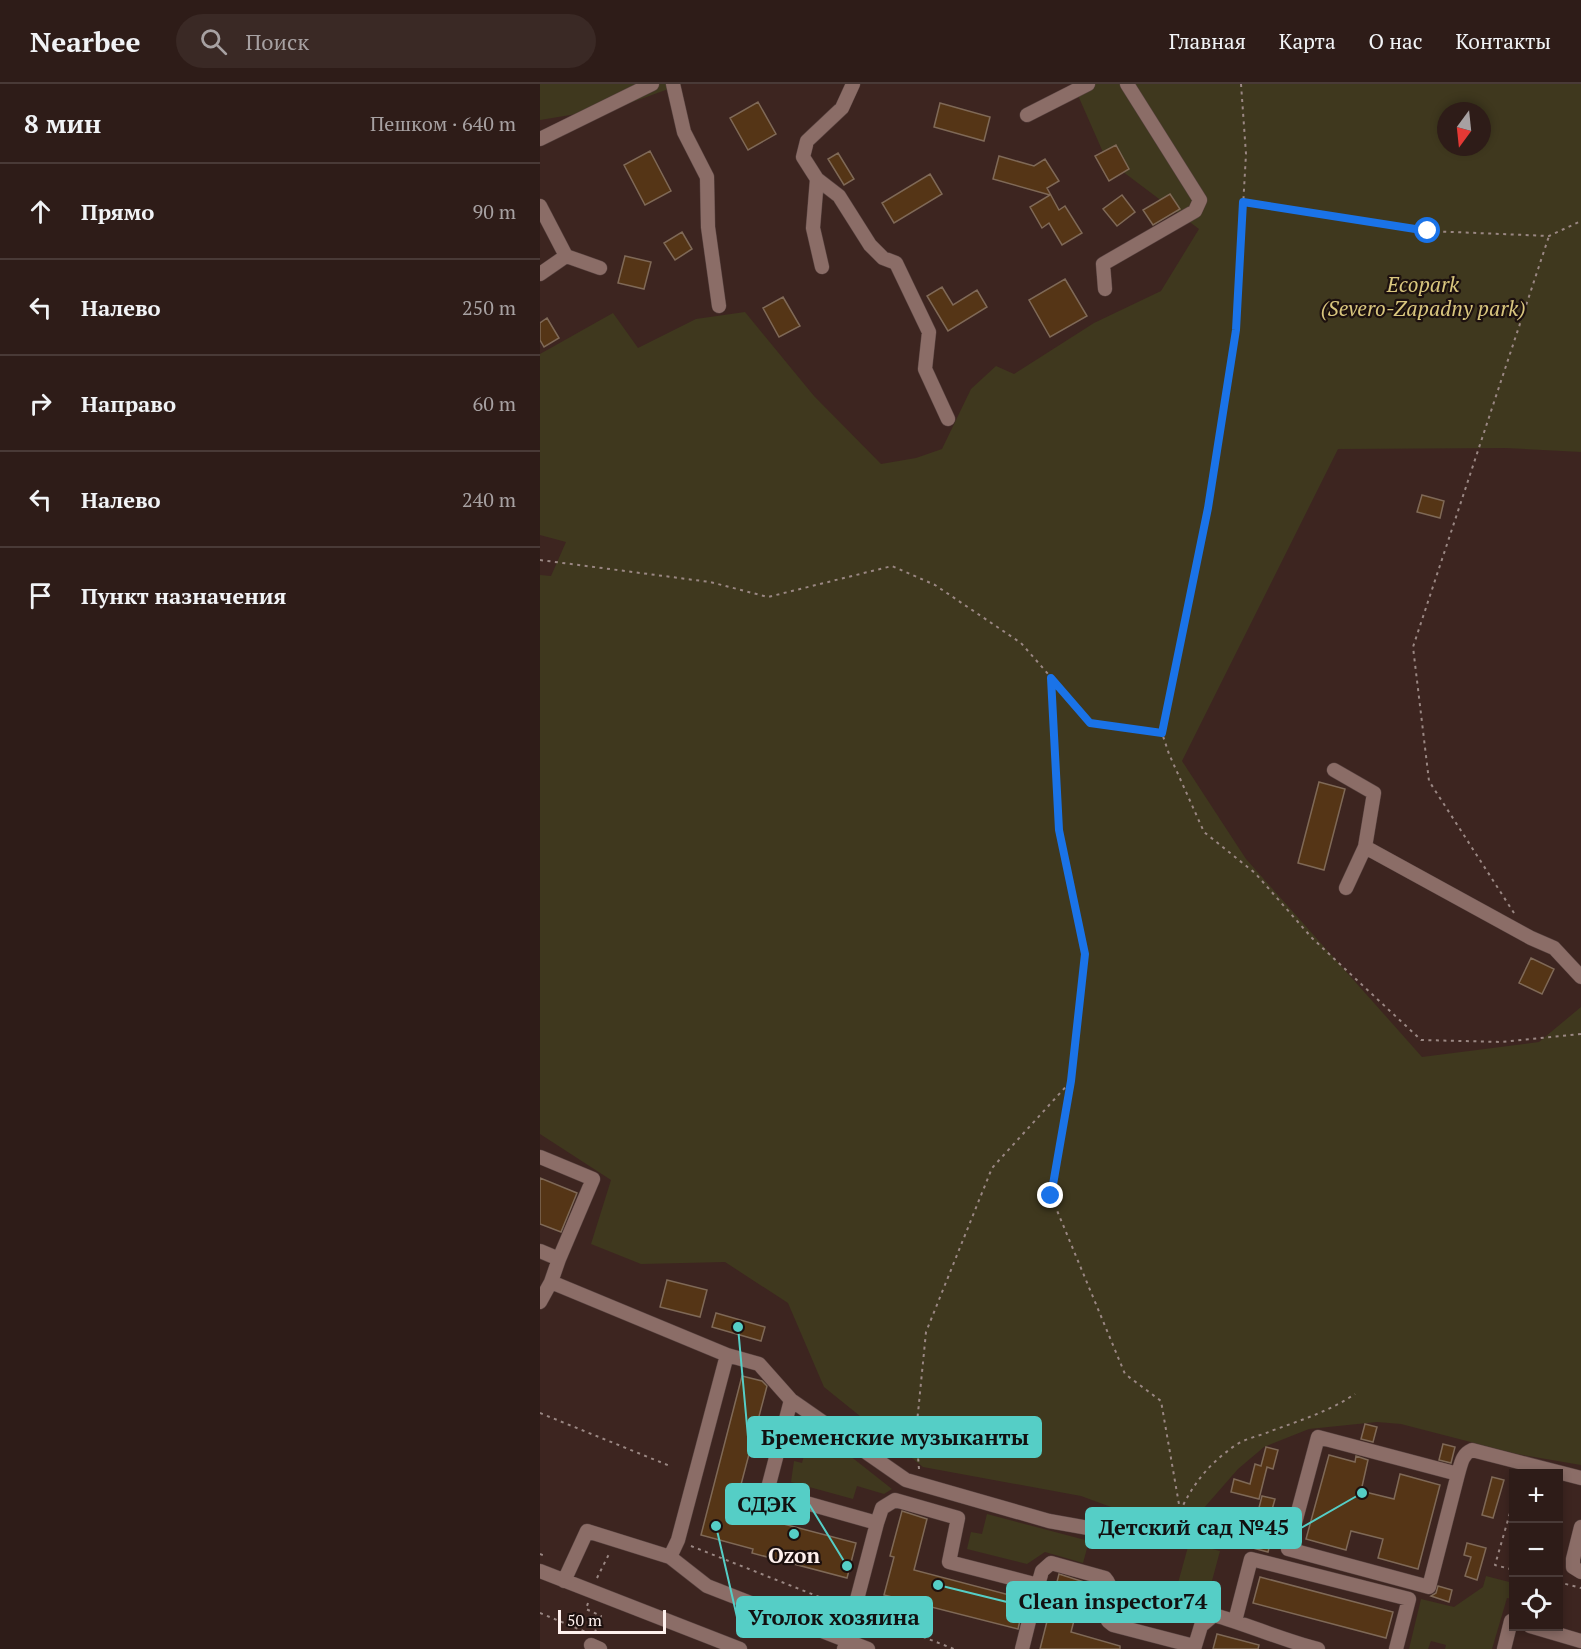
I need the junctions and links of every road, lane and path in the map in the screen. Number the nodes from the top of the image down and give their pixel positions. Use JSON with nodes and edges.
{"nodes":[{"id":1,"x":652,"y":84,"type":"edge"},
{"id":2,"x":673,"y":84,"type":"edge"},
{"id":3,"x":853,"y":84,"type":"edge"},
{"id":4,"x":1088,"y":84,"type":"edge"},
{"id":5,"x":1127,"y":84,"type":"edge"},
{"id":6,"x":1241,"y":84,"type":"edge"},
{"id":7,"x":1027,"y":115,"type":"dead end"},
{"id":8,"x":540,"y":139,"type":"edge"},
{"id":9,"x":817,"y":179,"type":"junction"},
{"id":10,"x":1243,"y":202,"type":"junction"},
{"id":11,"x":540,"y":206,"type":"edge"},
{"id":12,"x":1581,"y":221,"type":"edge"},
{"id":13,"x":1549,"y":236,"type":"junction"},
{"id":14,"x":566,"y":256,"type":"junction"},
{"id":15,"x":600,"y":267,"type":"dead end"},
{"id":16,"x":822,"y":267,"type":"dead end"},
{"id":17,"x":540,"y":274,"type":"edge"},
{"id":18,"x":1105,"y":289,"type":"dead end"},
{"id":19,"x":719,"y":306,"type":"dead end"},
{"id":20,"x":948,"y":418,"type":"dead end"},
{"id":21,"x":540,"y":560,"type":"edge"},
{"id":22,"x":1051,"y":678,"type":"junction"},
{"id":23,"x":1162,"y":733,"type":"junction"},
{"id":24,"x":1334,"y":770,"type":"dead end"},
{"id":25,"x":1365,"y":847,"type":"junction"},
{"id":26,"x":1346,"y":888,"type":"dead end"},
{"id":27,"x":1518,"y":918,"type":"dead end"},
{"id":28,"x":1581,"y":977,"type":"edge"},
{"id":29,"x":1581,"y":1034,"type":"edge"},
{"id":30,"x":1071,"y":1081,"type":"junction"},
{"id":31,"x":540,"y":1157,"type":"edge"},
{"id":32,"x":540,"y":1251,"type":"edge"},
{"id":33,"x":559,"y":1259,"type":"junction"},
{"id":34,"x":551,"y":1282,"type":"junction"},
{"id":35,"x":540,"y":1302,"type":"edge"},
{"id":36,"x":727,"y":1354,"type":"junction"},
{"id":37,"x":1355,"y":1394,"type":"dead end"},
{"id":38,"x":791,"y":1400,"type":"junction"},
{"id":39,"x":540,"y":1413,"type":"edge"},
{"id":40,"x":670,"y":1466,"type":"dead end"},
{"id":41,"x":1458,"y":1474,"type":"junction"},
{"id":42,"x":1581,"y":1478,"type":"edge"},
{"id":43,"x":920,"y":1484,"type":"junction"},
{"id":44,"x":1179,"y":1510,"type":"junction"},
{"id":45,"x":1509,"y":1516,"type":"edge"},
{"id":46,"x":877,"y":1523,"type":"junction"},
{"id":47,"x":1581,"y":1527,"type":"edge"},
{"id":48,"x":1105,"y":1531,"type":"joint"},
{"id":49,"x":678,"y":1540,"type":"junction"},
{"id":50,"x":540,"y":1554,"type":"edge"},
{"id":51,"x":545,"y":1556,"type":"dead end"},
{"id":52,"x":670,"y":1557,"type":"junction"},
{"id":53,"x":1509,"y":1569,"type":"edge"},
{"id":54,"x":540,"y":1571,"type":"edge"},
{"id":55,"x":1581,"y":1572,"type":"edge"},
{"id":56,"x":564,"y":1581,"type":"junction"},
{"id":57,"x":1563,"y":1583,"type":"edge"},
{"id":58,"x":1038,"y":1585,"type":"junction"},
{"id":59,"x":1581,"y":1588,"type":"edge"},
{"id":60,"x":855,"y":1611,"type":"junction"},
{"id":61,"x":1235,"y":1621,"type":"junction"},
{"id":62,"x":1509,"y":1629,"type":"edge"},
{"id":63,"x":1547,"y":1631,"type":"edge"},
{"id":64,"x":1274,"y":1635,"type":"junction"},
{"id":65,"x":1581,"y":1641,"type":"edge"},
{"id":66,"x":845,"y":1645,"type":"edge"},
{"id":67,"x":1194,"y":1648,"type":"edge"},
{"id":68,"x":740,"y":1649,"type":"edge"},
{"id":69,"x":868,"y":1649,"type":"edge"},
{"id":70,"x":954,"y":1649,"type":"edge"},
{"id":71,"x":1022,"y":1649,"type":"edge"},
{"id":72,"x":1270,"y":1649,"type":"edge"},
{"id":73,"x":1318,"y":1649,"type":"edge"},
{"id":74,"x":1396,"y":1649,"type":"edge"},
{"id":75,"x":1504,"y":1649,"type":"edge"}],
"edges":[{"from":1,"to":8,"type":"street"},
{"from":2,"to":19,"type":"street"},
{"from":3,"to":9,"type":"street"},
{"from":4,"to":7,"type":"street"},
{"from":5,"to":18,"type":"street"},
{"from":6,"to":10,"type":"path"},
{"from":9,"to":16,"type":"street"},
{"from":9,"to":20,"type":"street"},
{"from":10,"to":13,"type":"path"},
{"from":10,"to":23,"type":"path"},
{"from":11,"to":14,"type":"street"},
{"from":12,"to":13,"type":"path"},
{"from":13,"to":27,"type":"path"},
{"from":14,"to":15,"type":"street"},
{"from":14,"to":17,"type":"street"},
{"from":21,"to":22,"type":"path"},
{"from":22,"to":23,"type":"path"},
{"from":22,"to":30,"type":"path"},
{"from":23,"to":29,"type":"path"},
{"from":24,"to":25,"type":"street"},
{"from":25,"to":26,"type":"street"},
{"from":25,"to":28,"type":"street"},
{"from":30,"to":43,"type":"path"},
{"from":30,"to":44,"type":"path"},
{"from":31,"to":33,"type":"street"},
{"from":32,"to":33,"type":"street"},
{"from":33,"to":34,"type":"street"},
{"from":34,"to":35,"type":"street"},
{"from":34,"to":36,"type":"street"},
{"from":36,"to":38,"type":"street"},
{"from":36,"to":49,"type":"street"},
{"from":37,"to":44,"type":"path"},
{"from":38,"to":43,"type":"street"},
{"from":38,"to":46,"type":"street"},
{"from":39,"to":40,"type":"path"},
{"from":41,"to":41,"type":"street"},
{"from":41,"to":42,"type":"street"},
{"from":43,"to":48,"type":"street"},
{"from":44,"to":48,"type":"path"},
{"from":45,"to":53,"type":"path"},
{"from":46,"to":58,"type":"street"},
{"from":46,"to":60,"type":"street"},
{"from":47,"to":55,"type":"street"},
{"from":49,"to":52,"type":"street"},
{"from":49,"to":60,"type":"path"},
{"from":50,"to":51,"type":"path"},
{"from":52,"to":56,"type":"street"},
{"from":52,"to":66,"type":"street"},
{"from":54,"to":56,"type":"street"},
{"from":56,"to":68,"type":"street"},
{"from":57,"to":59,"type":"path"},
{"from":58,"to":67,"type":"street"},
{"from":58,"to":71,"type":"street"},
{"from":60,"to":66,"type":"street"},
{"from":60,"to":70,"type":"path"},
{"from":61,"to":64,"type":"street"},
{"from":61,"to":67,"type":"street"},
{"from":61,"to":74,"type":"street"},
{"from":62,"to":75,"type":"street"},
{"from":63,"to":65,"type":"street"},
{"from":64,"to":72,"type":"street"},
{"from":64,"to":73,"type":"street"},
{"from":66,"to":69,"type":"street"}]}
